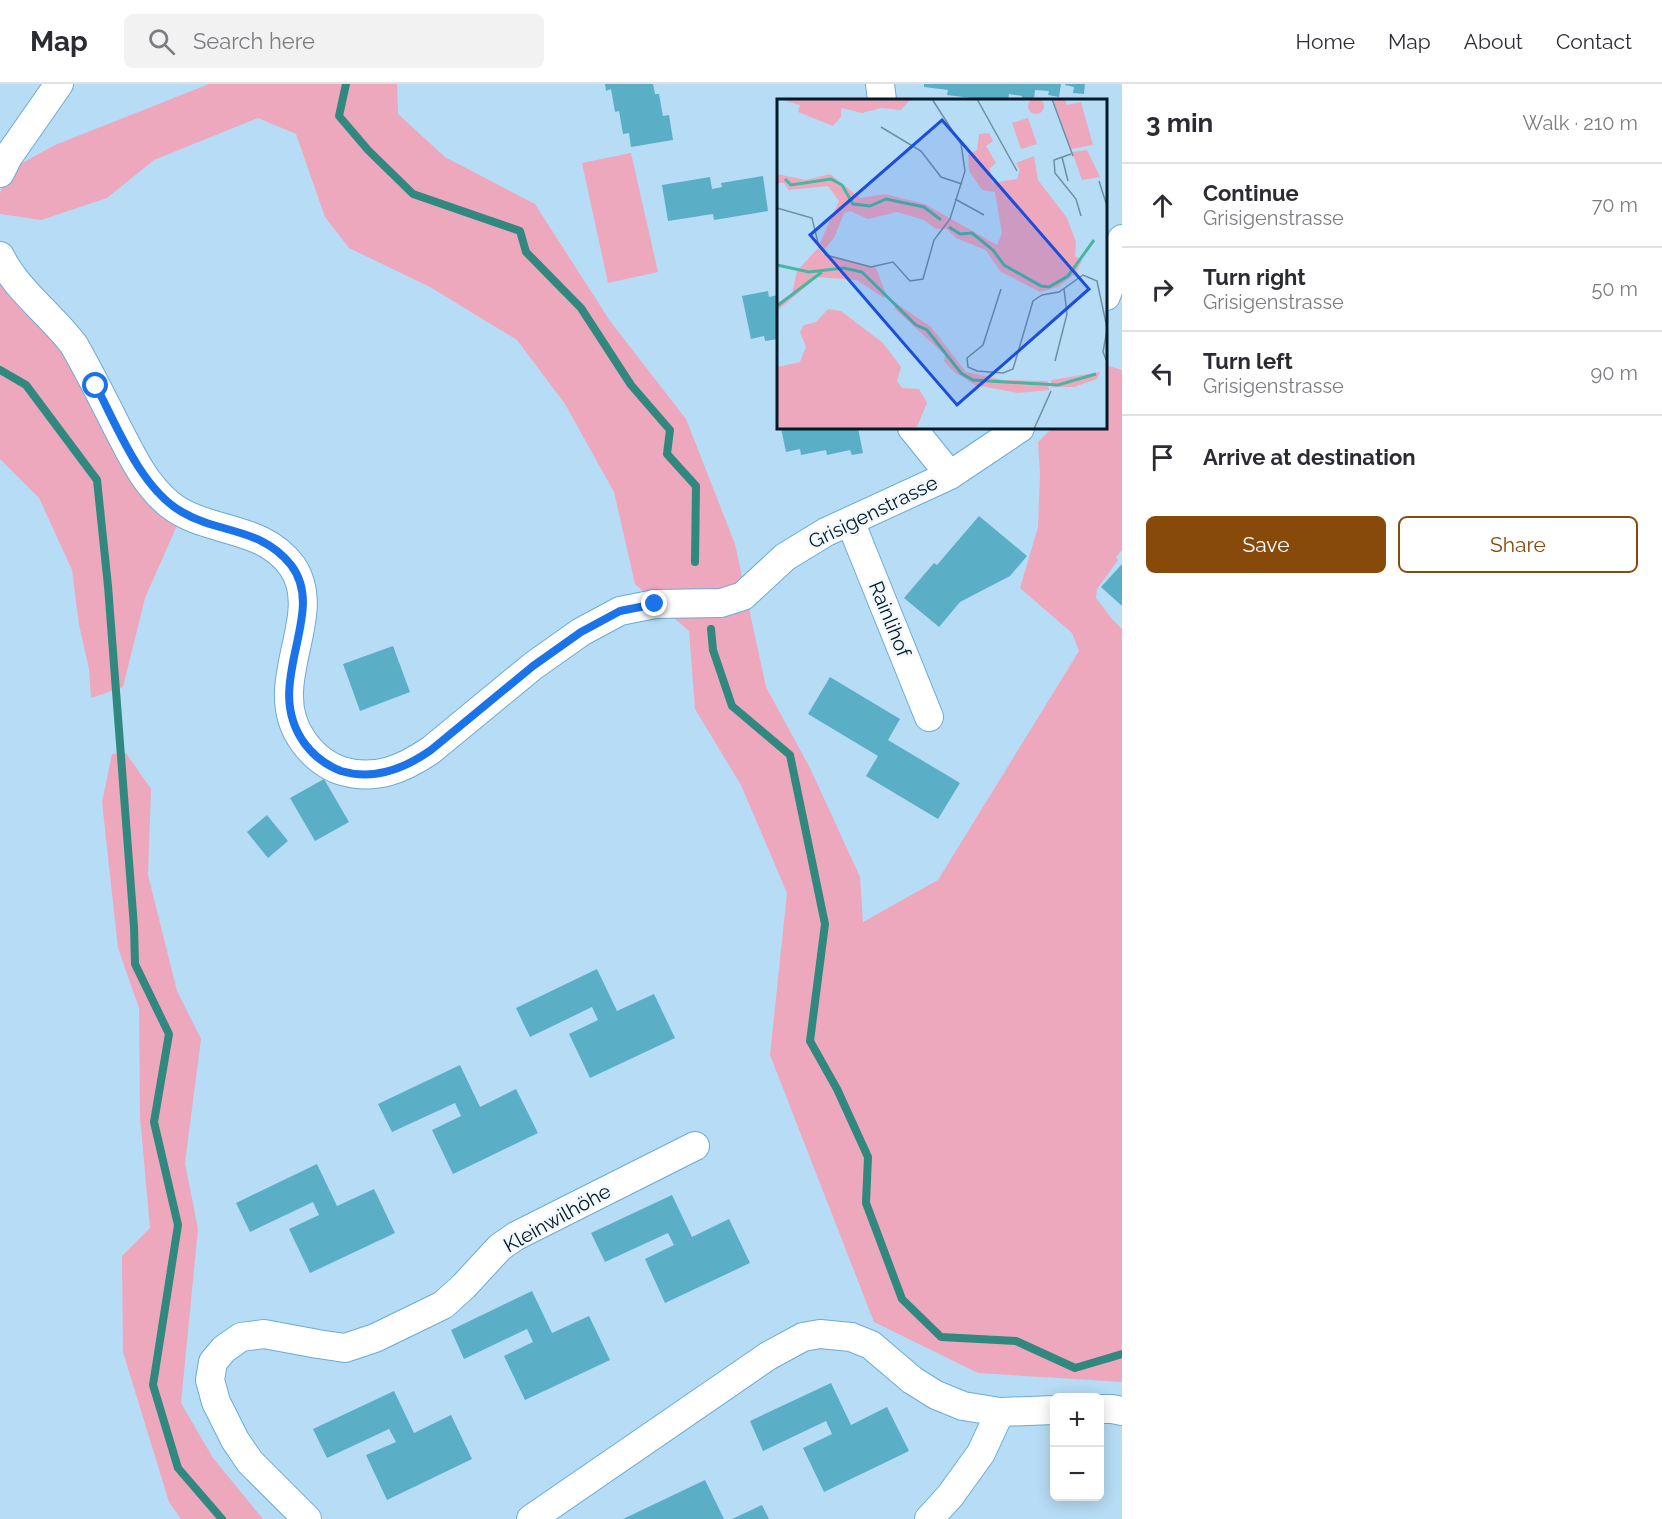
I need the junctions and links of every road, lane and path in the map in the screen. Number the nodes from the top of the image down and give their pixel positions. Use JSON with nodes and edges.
{"nodes":[{"id":1,"x":59,"y":84,"type":"edge"},
{"id":2,"x":880,"y":84,"type":"edge"},
{"id":3,"x":882,"y":99,"type":"edge"},
{"id":4,"x":0,"y":173,"type":"edge"},
{"id":5,"x":1122,"y":239,"type":"edge"},
{"id":6,"x":0,"y":256,"type":"edge"},
{"id":7,"x":1107,"y":293,"type":"edge"},
{"id":8,"x":913,"y":429,"type":"edge"},
{"id":9,"x":1019,"y":429,"type":"edge"},
{"id":10,"x":950,"y":475,"type":"junction"},
{"id":11,"x":850,"y":521,"type":"junction"},
{"id":12,"x":929,"y":717,"type":"dead end"},
{"id":13,"x":695,"y":1146,"type":"dead end"},
{"id":14,"x":1104,"y":1409,"type":"edge"},
{"id":15,"x":1050,"y":1410,"type":"edge"},
{"id":16,"x":1122,"y":1411,"type":"edge"},
{"id":17,"x":1000,"y":1412,"type":"junction"},
{"id":18,"x":307,"y":1519,"type":"edge"},
{"id":19,"x":531,"y":1519,"type":"edge"},
{"id":20,"x":929,"y":1519,"type":"edge"}],
"edges":[{"from":1,"to":4,"type":"street"},
{"from":2,"to":3,"type":"street"},
{"from":5,"to":7,"type":"street"},
{"from":6,"to":11,"type":"street","name":"Grisigenstrasse"},
{"from":8,"to":10,"type":"street"},
{"from":9,"to":10,"type":"street","name":"Grisigenstrasse"},
{"from":10,"to":11,"type":"street","name":"Grisigenstrasse"},
{"from":11,"to":12,"type":"street","name":"Rainlihof"},
{"from":13,"to":18,"type":"street","name":"Kleinwilhöhe"},
{"from":14,"to":16,"type":"street"},
{"from":15,"to":17,"type":"street"},
{"from":17,"to":19,"type":"street"},
{"from":17,"to":20,"type":"street"}]}
